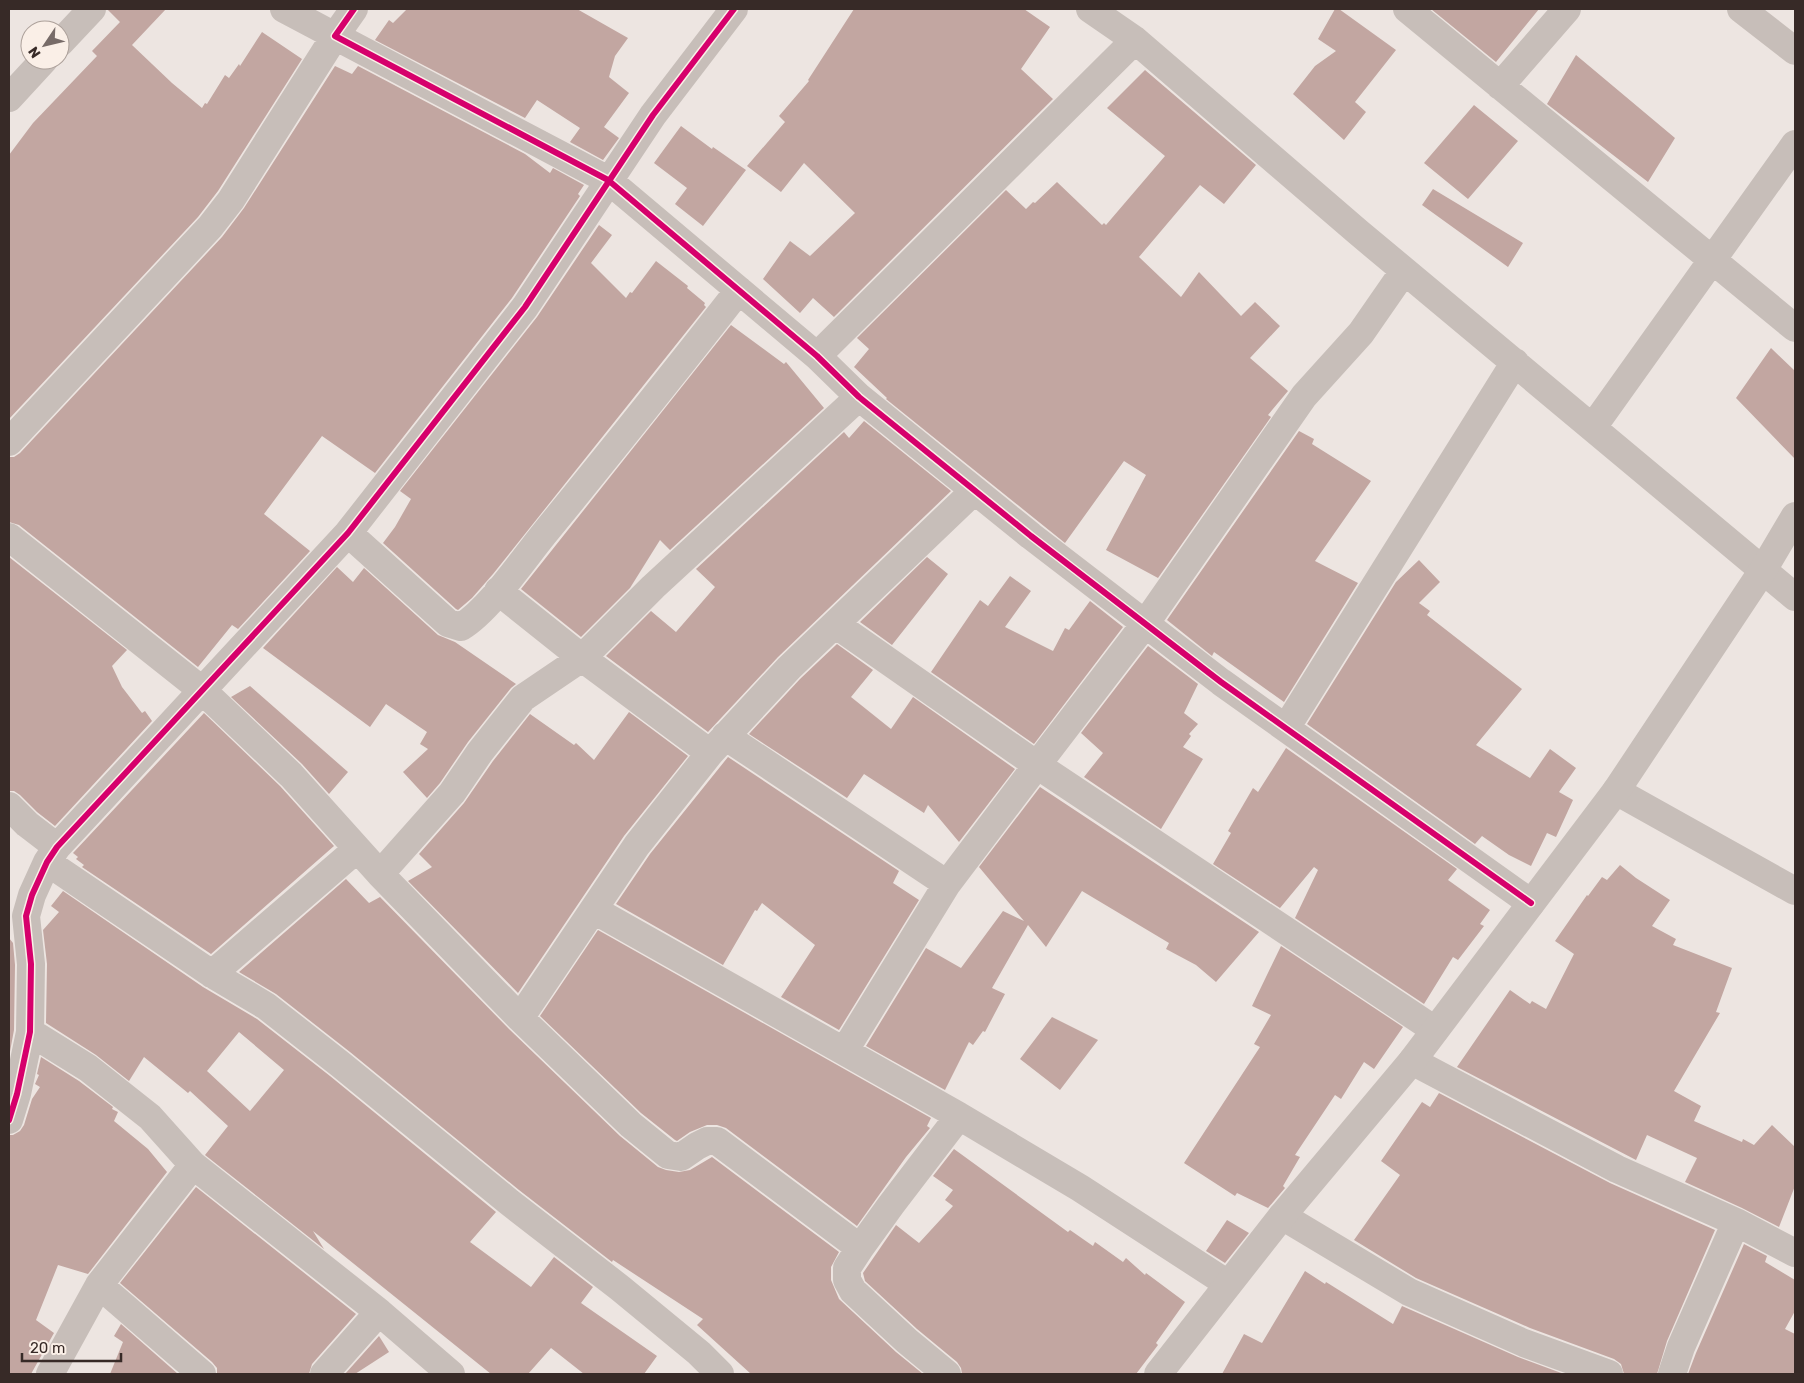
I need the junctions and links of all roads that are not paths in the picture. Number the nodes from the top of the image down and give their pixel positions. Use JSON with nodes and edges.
{"nodes":[{"id":1,"x":92,"y":9,"type":"edge"},
{"id":2,"x":284,"y":9,"type":"edge"},
{"id":3,"x":354,"y":9,"type":"edge"},
{"id":4,"x":734,"y":9,"type":"edge"},
{"id":5,"x":1090,"y":9,"type":"edge"},
{"id":6,"x":1407,"y":9,"type":"edge"},
{"id":7,"x":1567,"y":9,"type":"edge"},
{"id":8,"x":1740,"y":9,"type":"edge"},
{"id":9,"x":70,"y":32,"type":"edge"},
{"id":10,"x":335,"y":36,"type":"junction"},
{"id":11,"x":1135,"y":40,"type":"junction"},
{"id":12,"x":1795,"y":51,"type":"edge"},
{"id":13,"x":35,"y":70,"type":"edge"},
{"id":14,"x":1500,"y":86,"type":"junction"},
{"id":15,"x":9,"y":98,"type":"edge"},
{"id":16,"x":1795,"y":144,"type":"edge"},
{"id":17,"x":608,"y":180,"type":"junction"},
{"id":18,"x":1712,"y":260,"type":"junction"},
{"id":19,"x":1404,"y":271,"type":"junction"},
{"id":20,"x":740,"y":290,"type":"junction"},
{"id":21,"x":1795,"y":328,"type":"edge"},
{"id":22,"x":817,"y":356,"type":"junction"},
{"id":23,"x":1515,"y":362,"type":"junction"},
{"id":24,"x":859,"y":398,"type":"junction"},
{"id":25,"x":1593,"y":427,"type":"junction"},
{"id":26,"x":9,"y":442,"type":"edge"},
{"id":27,"x":974,"y":491,"type":"junction"},
{"id":28,"x":1795,"y":516,"type":"edge"},
{"id":29,"x":348,"y":533,"type":"junction"},
{"id":30,"x":9,"y":537,"type":"edge"},
{"id":31,"x":1762,"y":570,"type":"junction"},
{"id":32,"x":498,"y":591,"type":"junction"},
{"id":33,"x":1795,"y":596,"type":"edge"},
{"id":34,"x":834,"y":624,"type":"junction"},
{"id":35,"x":1145,"y":624,"type":"junction"},
{"id":36,"x":582,"y":658,"type":"junction"},
{"id":37,"x":203,"y":691,"type":"junction"},
{"id":38,"x":1286,"y":728,"type":"junction"},
{"id":39,"x":718,"y":744,"type":"junction"},
{"id":40,"x":1037,"y":764,"type":"junction"},
{"id":41,"x":1616,"y":791,"type":"junction"},
{"id":42,"x":9,"y":806,"type":"edge"},
{"id":43,"x":357,"y":849,"type":"junction"},
{"id":44,"x":52,"y":854,"type":"junction"},
{"id":45,"x":380,"y":874,"type":"junction"},
{"id":46,"x":947,"y":884,"type":"junction"},
{"id":47,"x":1795,"y":892,"type":"edge"},
{"id":48,"x":1532,"y":903,"type":"junction"},
{"id":49,"x":594,"y":910,"type":"junction"},
{"id":50,"x":17,"y":913,"type":"edge"},
{"id":51,"x":212,"y":974,"type":"junction"},
{"id":52,"x":520,"y":1018,"type":"junction"},
{"id":53,"x":1436,"y":1030,"type":"junction"},
{"id":54,"x":30,"y":1032,"type":"junction"},
{"id":55,"x":845,"y":1050,"type":"junction"},
{"id":56,"x":1412,"y":1060,"type":"junction"},
{"id":57,"x":960,"y":1116,"type":"junction"},
{"id":58,"x":9,"y":1120,"type":"edge"},
{"id":59,"x":193,"y":1165,"type":"junction"},
{"id":60,"x":1282,"y":1216,"type":"junction"},
{"id":61,"x":1736,"y":1222,"type":"junction"},
{"id":62,"x":860,"y":1248,"type":"junction"},
{"id":63,"x":1795,"y":1253,"type":"edge"},
{"id":64,"x":1228,"y":1284,"type":"junction"},
{"id":65,"x":99,"y":1285,"type":"junction"},
{"id":66,"x":379,"y":1312,"type":"junction"},
{"id":67,"x":50,"y":1374,"type":"edge"},
{"id":68,"x":202,"y":1374,"type":"edge"},
{"id":69,"x":324,"y":1374,"type":"edge"},
{"id":70,"x":451,"y":1374,"type":"edge"},
{"id":71,"x":720,"y":1374,"type":"edge"},
{"id":72,"x":946,"y":1374,"type":"edge"},
{"id":73,"x":1158,"y":1374,"type":"edge"},
{"id":74,"x":1609,"y":1374,"type":"edge"},
{"id":75,"x":1672,"y":1374,"type":"edge"}],
"edges":[{"from":1,"to":9,"type":"street"},
{"from":2,"to":10,"type":"street"},
{"from":3,"to":10,"type":"street"},
{"from":4,"to":17,"type":"street"},
{"from":5,"to":11,"type":"street"},
{"from":6,"to":14,"type":"street"},
{"from":7,"to":14,"type":"street"},
{"from":8,"to":12,"type":"street"},
{"from":10,"to":17,"type":"street"},
{"from":10,"to":26,"type":"street"},
{"from":11,"to":19,"type":"street"},
{"from":11,"to":22,"type":"street"},
{"from":13,"to":15,"type":"street"},
{"from":14,"to":18,"type":"street"},
{"from":16,"to":18,"type":"street"},
{"from":17,"to":20,"type":"street"},
{"from":17,"to":29,"type":"street"},
{"from":18,"to":21,"type":"street"},
{"from":18,"to":25,"type":"street"},
{"from":19,"to":23,"type":"street"},
{"from":19,"to":35,"type":"street"},
{"from":20,"to":22,"type":"street"},
{"from":20,"to":32,"type":"street"},
{"from":22,"to":24,"type":"street"},
{"from":23,"to":25,"type":"street"},
{"from":23,"to":38,"type":"street"},
{"from":24,"to":27,"type":"street"},
{"from":24,"to":36,"type":"street"},
{"from":25,"to":31,"type":"street"},
{"from":27,"to":34,"type":"street"},
{"from":27,"to":35,"type":"street"},
{"from":28,"to":31,"type":"street"},
{"from":29,"to":32,"type":"street"},
{"from":29,"to":37,"type":"street"},
{"from":30,"to":37,"type":"street"},
{"from":31,"to":33,"type":"street"},
{"from":31,"to":41,"type":"street"},
{"from":32,"to":36,"type":"street"},
{"from":34,"to":39,"type":"street"},
{"from":34,"to":40,"type":"street"},
{"from":35,"to":38,"type":"street"},
{"from":35,"to":40,"type":"street"},
{"from":36,"to":39,"type":"street"},
{"from":36,"to":45,"type":"street"},
{"from":37,"to":43,"type":"street"},
{"from":37,"to":44,"type":"street"},
{"from":38,"to":48,"type":"street"},
{"from":39,"to":46,"type":"street"},
{"from":39,"to":49,"type":"street"},
{"from":40,"to":46,"type":"street"},
{"from":40,"to":53,"type":"street"},
{"from":41,"to":47,"type":"street"},
{"from":41,"to":48,"type":"street"},
{"from":42,"to":44,"type":"street"},
{"from":43,"to":45,"type":"street"},
{"from":43,"to":51,"type":"street"},
{"from":44,"to":50,"type":"street"},
{"from":44,"to":51,"type":"street"},
{"from":45,"to":52,"type":"street"},
{"from":46,"to":55,"type":"street"},
{"from":48,"to":53,"type":"street"},
{"from":49,"to":52,"type":"street"},
{"from":49,"to":55,"type":"street"},
{"from":50,"to":54,"type":"street"},
{"from":51,"to":71,"type":"street"},
{"from":52,"to":62,"type":"street"},
{"from":53,"to":56,"type":"street"},
{"from":54,"to":58,"type":"street"},
{"from":54,"to":59,"type":"street"},
{"from":55,"to":57,"type":"street"},
{"from":56,"to":60,"type":"street"},
{"from":56,"to":61,"type":"street"},
{"from":57,"to":62,"type":"street"},
{"from":57,"to":64,"type":"street"},
{"from":59,"to":65,"type":"street"},
{"from":59,"to":66,"type":"street"},
{"from":60,"to":64,"type":"street"},
{"from":60,"to":74,"type":"street"},
{"from":61,"to":63,"type":"street"},
{"from":61,"to":75,"type":"street"},
{"from":62,"to":72,"type":"street"},
{"from":64,"to":73,"type":"street"},
{"from":65,"to":67,"type":"street"},
{"from":65,"to":68,"type":"street"},
{"from":66,"to":69,"type":"street"},
{"from":66,"to":70,"type":"street"}]}
